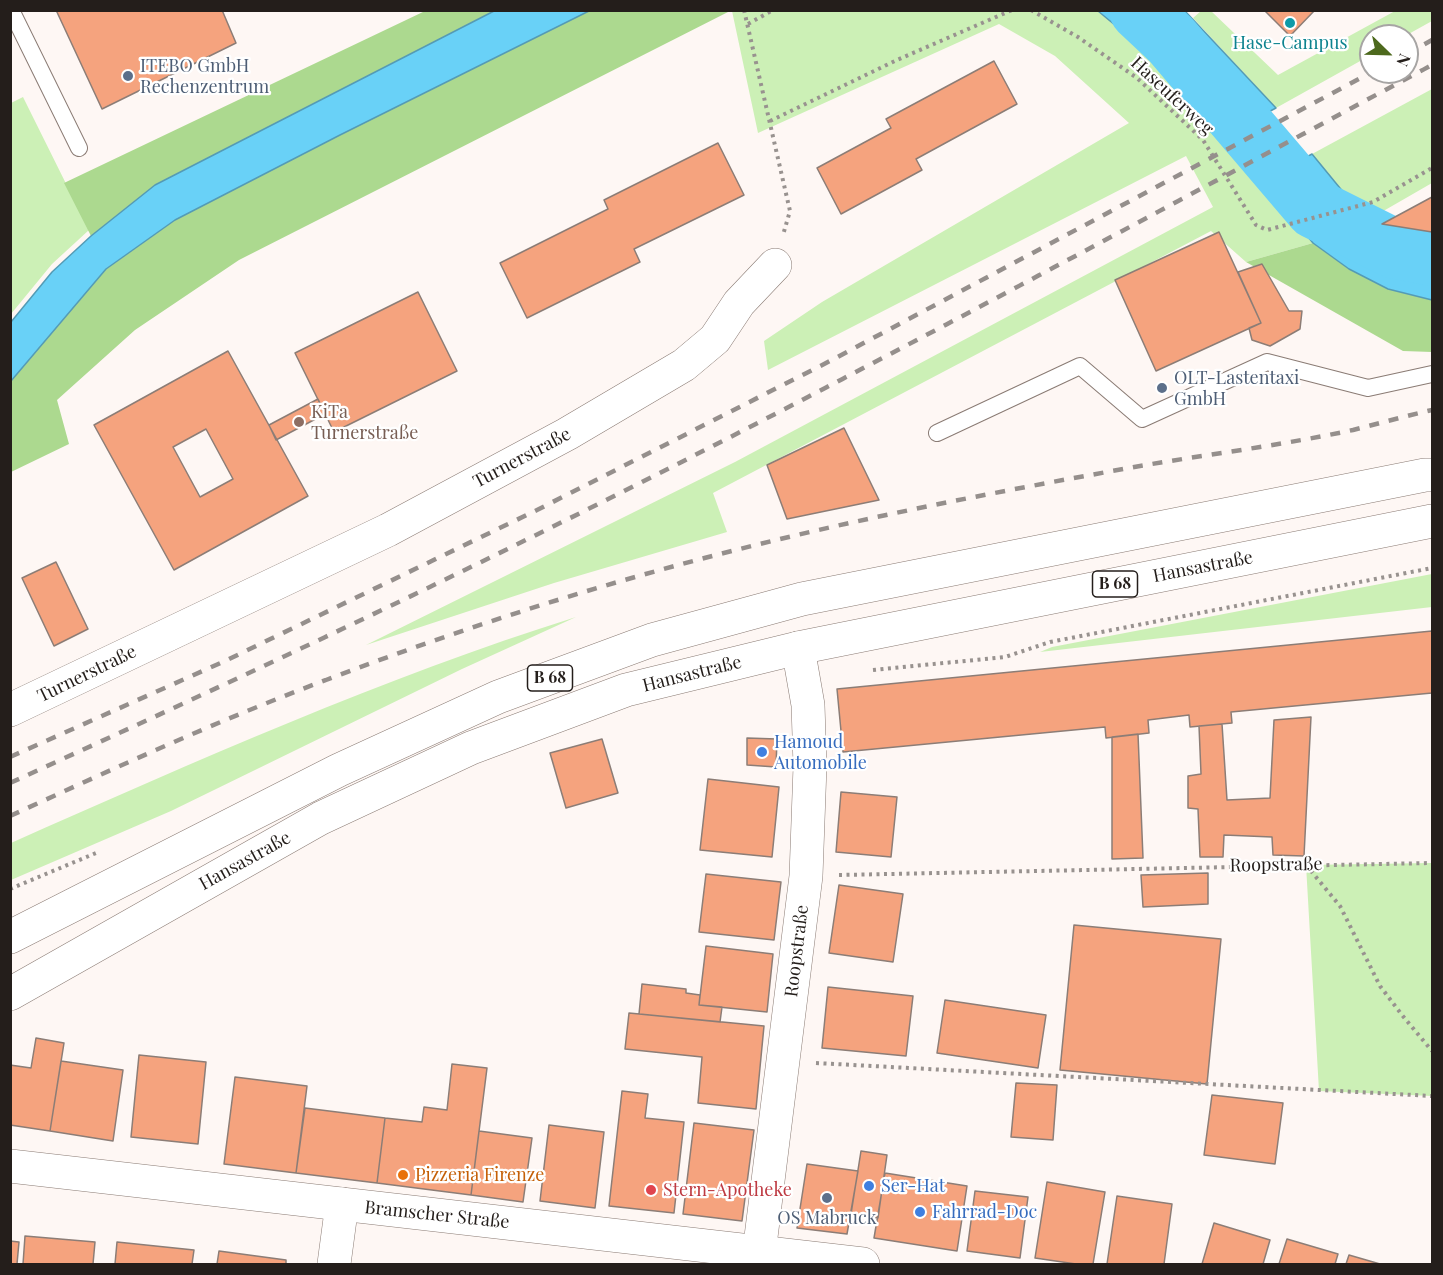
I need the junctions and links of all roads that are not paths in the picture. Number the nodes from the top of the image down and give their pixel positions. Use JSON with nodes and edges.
{"nodes":[{"id":1,"x":11,"y":10,"type":"edge"},
{"id":2,"x":79,"y":148,"type":"dead end"},
{"id":3,"x":775,"y":266,"type":"road end"},
{"id":4,"x":1432,"y":374,"type":"edge"},
{"id":5,"x":937,"y":433,"type":"dead end"},
{"id":6,"x":1432,"y":475,"type":"edge"},
{"id":7,"x":1432,"y":521,"type":"edge"},
{"id":8,"x":798,"y":648,"type":"junction"},
{"id":9,"x":10,"y":710,"type":"edge"},
{"id":10,"x":10,"y":937,"type":"edge"},
{"id":11,"x":10,"y":994,"type":"edge"},
{"id":12,"x":10,"y":1166,"type":"edge"},
{"id":13,"x":342,"y":1204,"type":"junction"},
{"id":14,"x":759,"y":1253,"type":"junction"},
{"id":15,"x":334,"y":1264,"type":"edge"},
{"id":16,"x":863,"y":1264,"type":"edge"}],
"edges":[{"from":1,"to":2,"type":"lane"},
{"from":3,"to":9,"type":"main road","name":"Turnerstraße"},
{"from":4,"to":5,"type":"lane"},
{"from":6,"to":10,"type":"main road","name":"Hansastraße","number":"B 68"},
{"from":7,"to":8,"type":"main road","name":"Hansastraße","number":"B 68"},
{"from":8,"to":11,"type":"main road","name":"Hansastraße","number":"B 68"},
{"from":8,"to":14,"type":"main road","name":"Roopstraße"},
{"from":12,"to":13,"type":"main road","name":"Bramscher Straße"},
{"from":13,"to":14,"type":"main road","name":"Bramscher Straße"},
{"from":13,"to":15,"type":"main road"},
{"from":14,"to":16,"type":"main road","name":"Bramscher Straße"}]}
